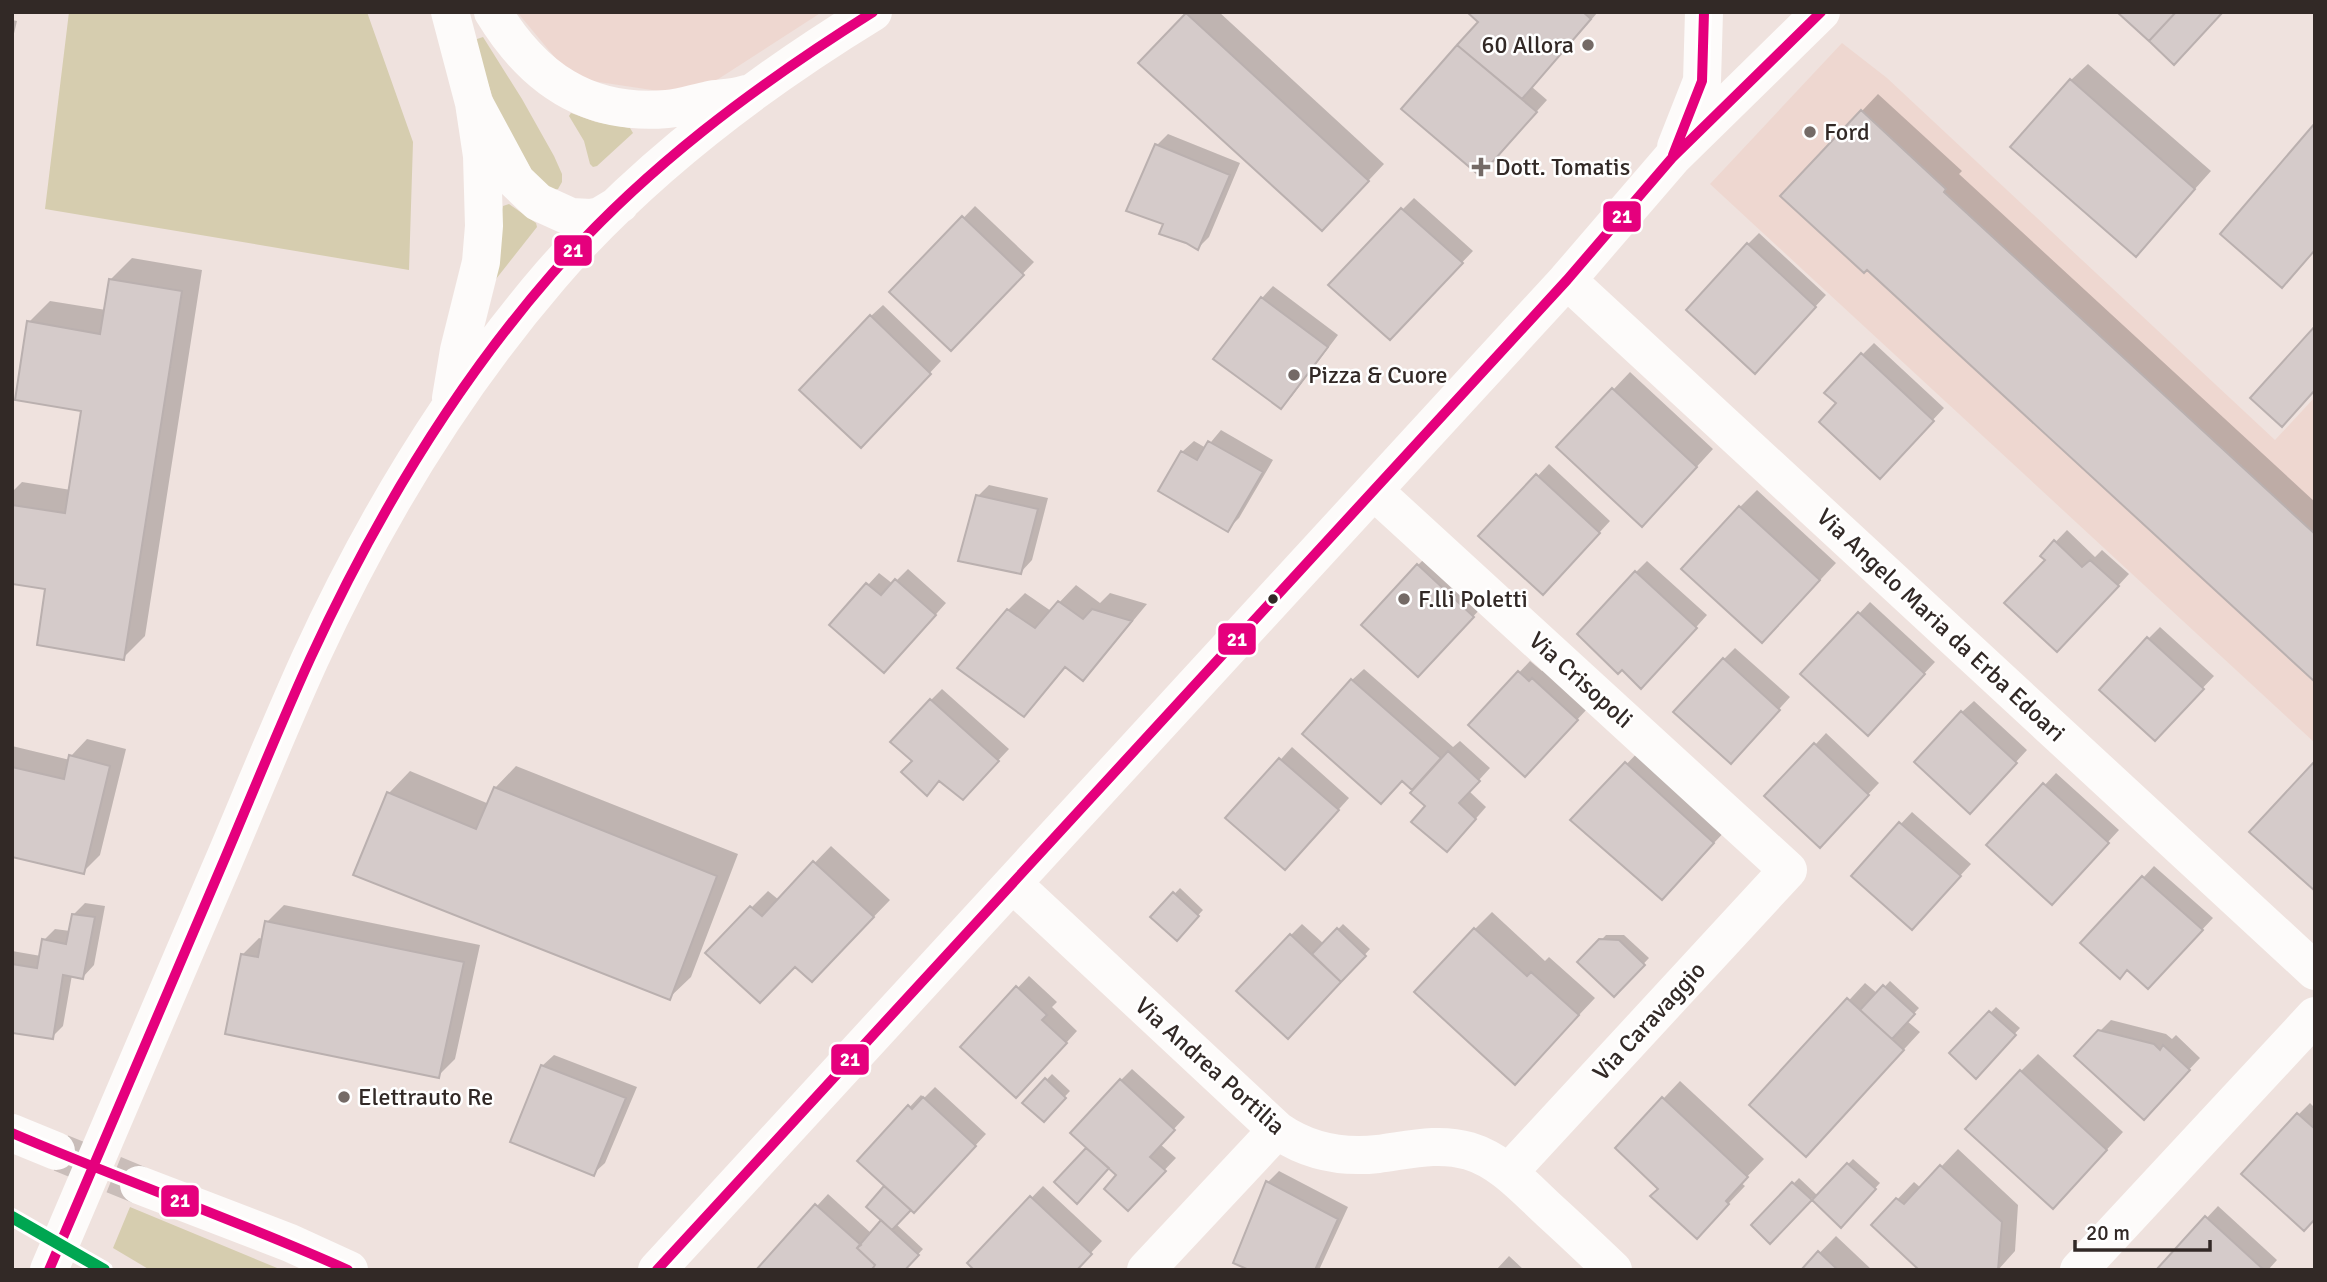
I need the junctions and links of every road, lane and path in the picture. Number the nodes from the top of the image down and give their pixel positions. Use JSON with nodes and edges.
{"nodes":[{"id":1,"x":450,"y":12,"type":"edge"},
{"id":2,"x":493,"y":12,"type":"edge"},
{"id":3,"x":873,"y":12,"type":"edge"},
{"id":4,"x":1704,"y":12,"type":"edge"},
{"id":5,"x":1821,"y":12,"type":"edge"},
{"id":6,"x":761,"y":87,"type":"junction"},
{"id":7,"x":474,"y":103,"type":"junction"},
{"id":8,"x":1672,"y":158,"type":"junction"},
{"id":9,"x":621,"y":203,"type":"junction"},
{"id":10,"x":1567,"y":280,"type":"junction"},
{"id":11,"x":442,"y":419,"type":"junction"},
{"id":12,"x":1374,"y":491,"type":"junction"},
{"id":13,"x":1788,"y":870,"type":"joint"},
{"id":14,"x":1013,"y":884,"type":"junction"},
{"id":15,"x":2315,"y":971,"type":"edge"},
{"id":16,"x":2315,"y":1016,"type":"edge"},
{"id":17,"x":1276,"y":1130,"type":"junction"},
{"id":18,"x":12,"y":1133,"type":"edge"},
{"id":19,"x":56,"y":1151,"type":"tunnel mouth"},
{"id":20,"x":1509,"y":1172,"type":"junction"},
{"id":21,"x":139,"y":1185,"type":"tunnel mouth"},
{"id":22,"x":49,"y":1270,"type":"edge"},
{"id":23,"x":349,"y":1270,"type":"edge"},
{"id":24,"x":657,"y":1270,"type":"edge"},
{"id":25,"x":1146,"y":1270,"type":"edge"},
{"id":26,"x":1613,"y":1270,"type":"edge"},
{"id":27,"x":2079,"y":1270,"type":"edge"}],
"edges":[{"from":1,"to":7,"type":"street"},
{"from":2,"to":6,"type":"street"},
{"from":3,"to":6,"type":"street"},
{"from":4,"to":8,"type":"street"},
{"from":5,"to":8,"type":"street"},
{"from":6,"to":9,"type":"street"},
{"from":7,"to":9,"type":"street"},
{"from":7,"to":11,"type":"street"},
{"from":8,"to":10,"type":"street"},
{"from":9,"to":11,"type":"street"},
{"from":10,"to":12,"type":"street"},
{"from":10,"to":15,"type":"street","name":"Via Angelo Maria da Erba Edoari"},
{"from":11,"to":22,"type":"street"},
{"from":12,"to":13,"type":"street","name":"Via Crisopoli"},
{"from":12,"to":14,"type":"street"},
{"from":13,"to":20,"type":"street","name":"Via Caravaggio"},
{"from":14,"to":17,"type":"street","name":"Via Andrea Portilia"},
{"from":14,"to":24,"type":"street"},
{"from":16,"to":27,"type":"street"},
{"from":17,"to":20,"type":"street","name":"Via Andrea Portilia"},
{"from":17,"to":25,"type":"street"},
{"from":18,"to":19,"type":"street"},
{"from":20,"to":26,"type":"street","name":"Via Andrea Portilia"},
{"from":21,"to":23,"type":"street"}]}
